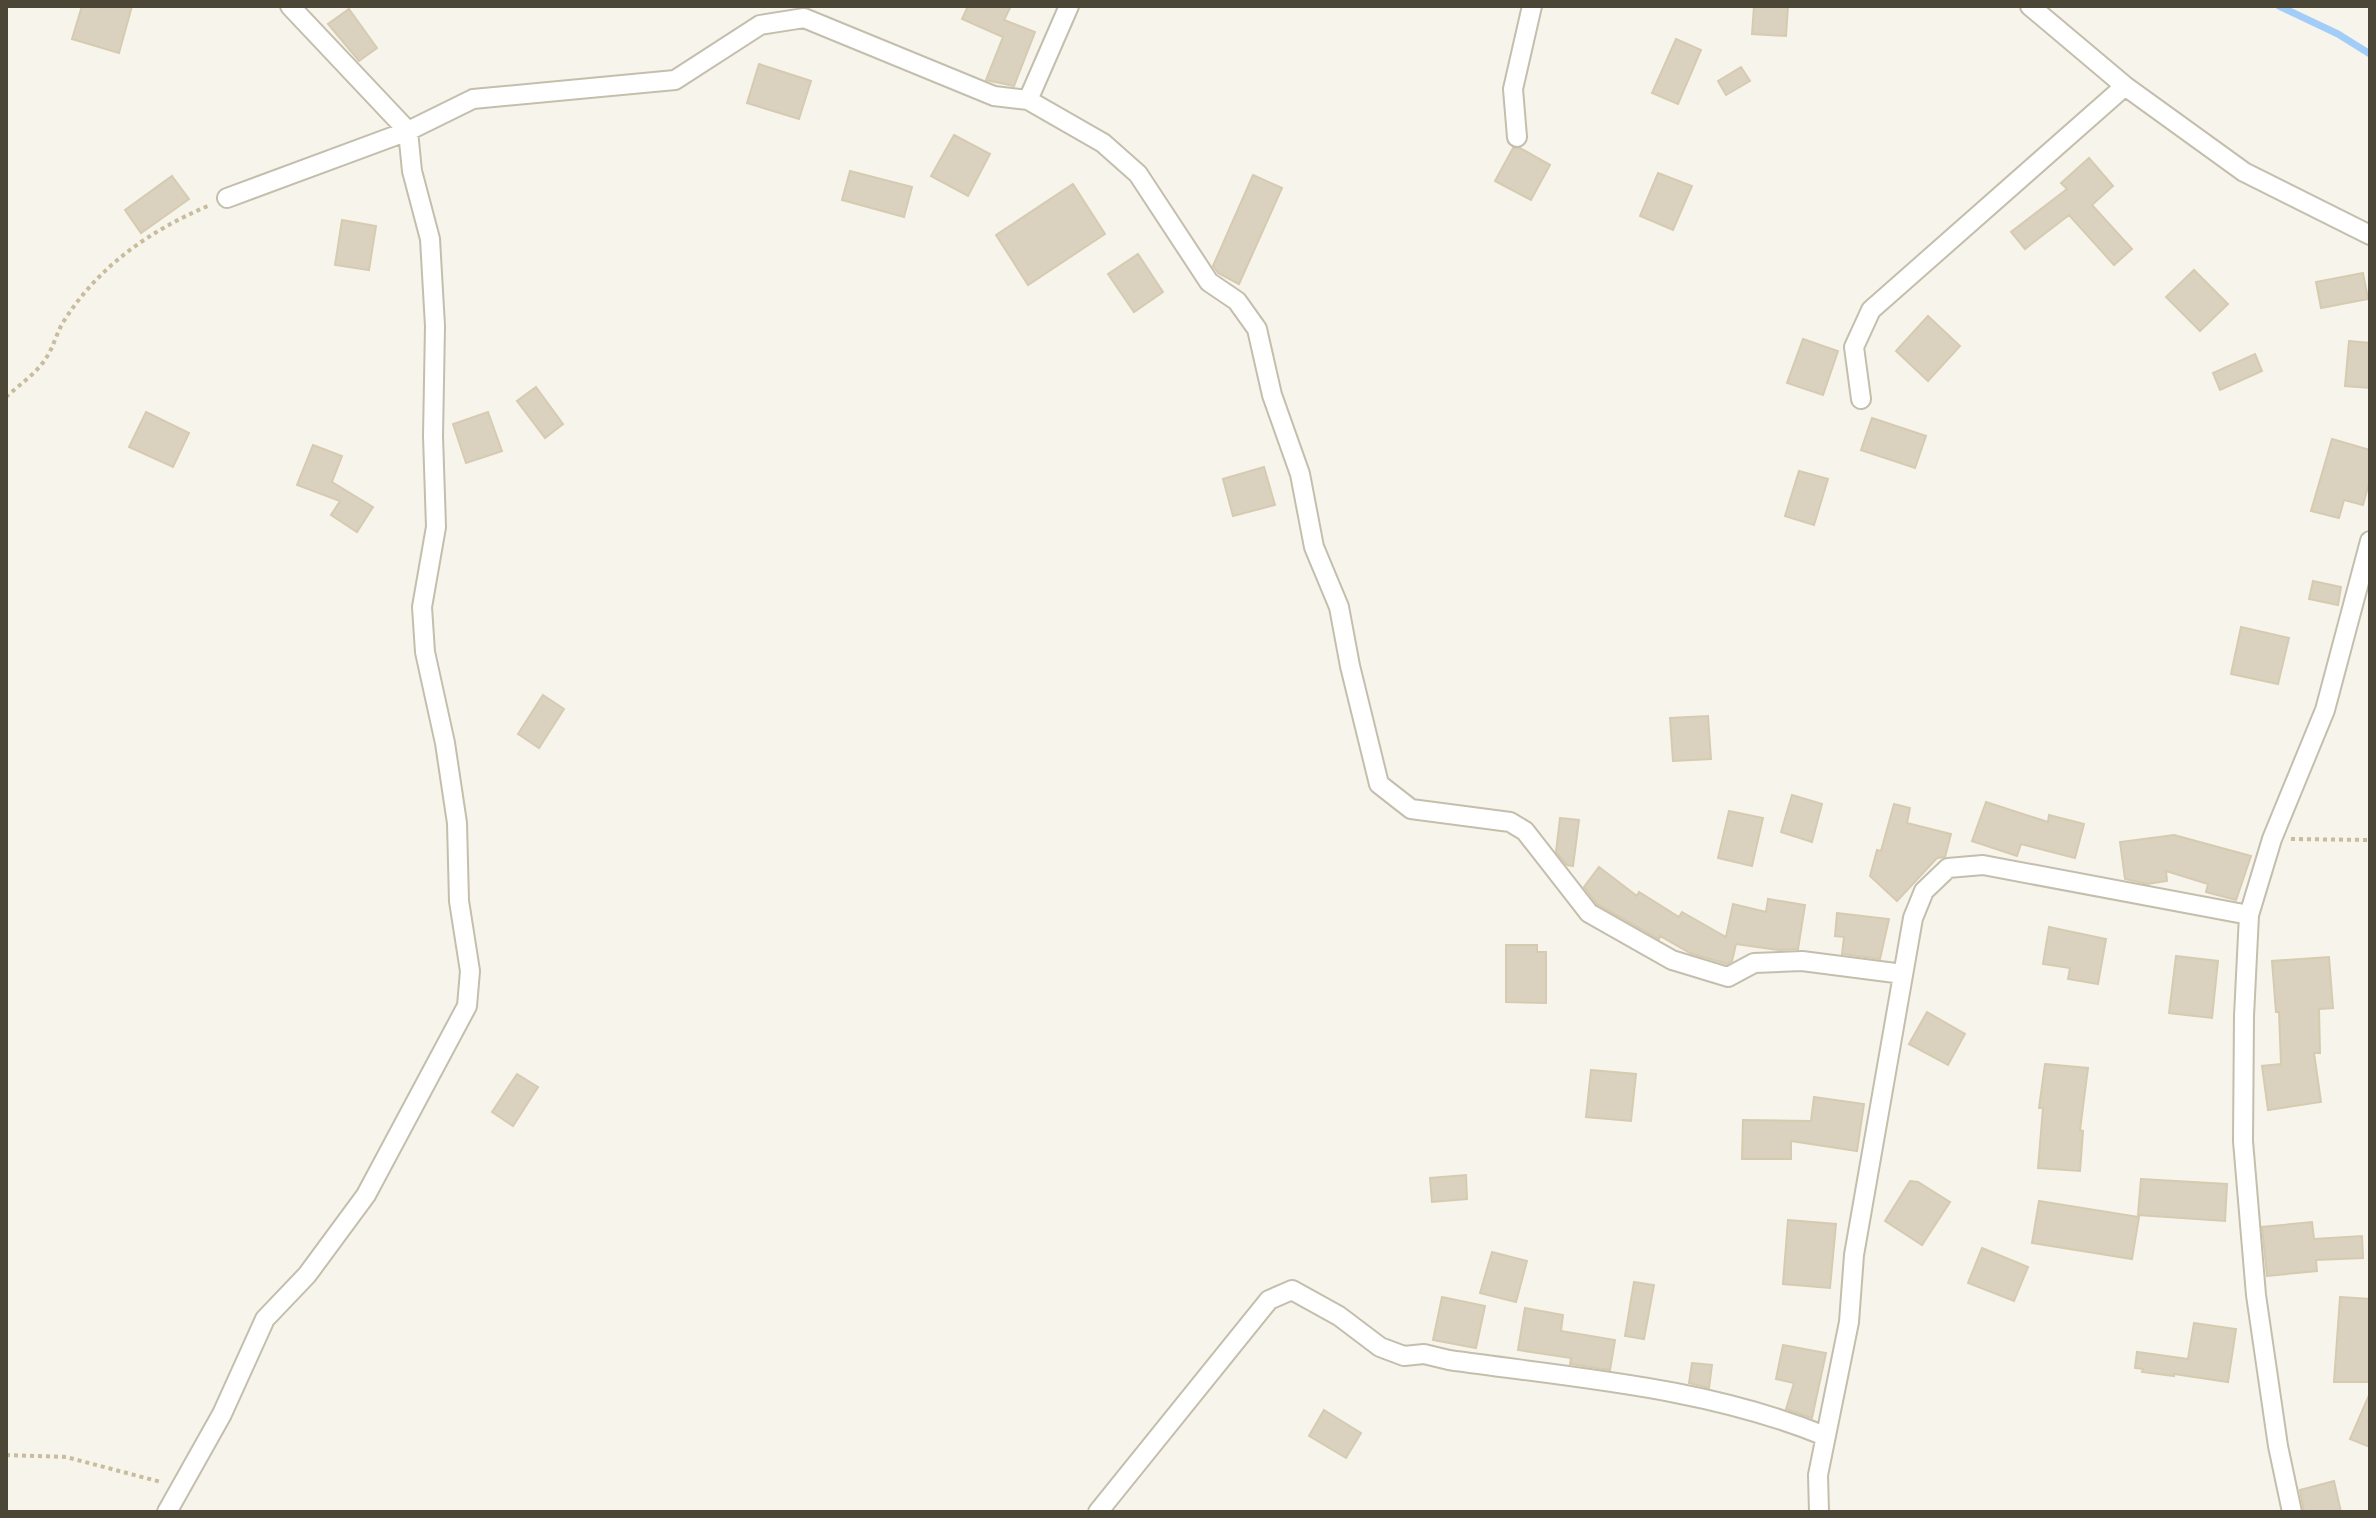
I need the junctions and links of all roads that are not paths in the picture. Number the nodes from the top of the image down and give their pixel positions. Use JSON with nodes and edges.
{"nodes":[{"id":1,"x":290,"y":6,"type":"edge"},
{"id":2,"x":1069,"y":6,"type":"edge"},
{"id":3,"x":1532,"y":6,"type":"edge"},
{"id":4,"x":2030,"y":6,"type":"edge"},
{"id":5,"x":808,"y":12,"type":"edge"},
{"id":6,"x":2125,"y":86,"type":"junction"},
{"id":7,"x":1028,"y":100,"type":"junction"},
{"id":8,"x":408,"y":131,"type":"junction"},
{"id":9,"x":1517,"y":137,"type":"dead end"},
{"id":10,"x":227,"y":198,"type":"road end"},
{"id":11,"x":2370,"y":235,"type":"edge"},
{"id":12,"x":1861,"y":399,"type":"dead end"},
{"id":13,"x":2370,"y":541,"type":"edge"},
{"id":14,"x":2249,"y":915,"type":"junction"},
{"id":15,"x":1903,"y":974,"type":"junction"},
{"id":16,"x":1825,"y":1436,"type":"junction"},
{"id":17,"x":167,"y":1512,"type":"edge"},
{"id":18,"x":1098,"y":1512,"type":"edge"},
{"id":19,"x":1819,"y":1512,"type":"edge"},
{"id":20,"x":2292,"y":1512,"type":"edge"}],
"edges":[{"from":1,"to":8,"type":"street"},
{"from":2,"to":7,"type":"street"},
{"from":3,"to":9,"type":"street"},
{"from":4,"to":6,"type":"street"},
{"from":5,"to":7,"type":"street"},
{"from":5,"to":8,"type":"street"},
{"from":6,"to":11,"type":"street"},
{"from":6,"to":12,"type":"street"},
{"from":7,"to":15,"type":"street"},
{"from":8,"to":10,"type":"street"},
{"from":8,"to":17,"type":"street"},
{"from":13,"to":14,"type":"street"},
{"from":14,"to":15,"type":"street"},
{"from":14,"to":20,"type":"street"},
{"from":15,"to":16,"type":"street"},
{"from":16,"to":18,"type":"street"},
{"from":16,"to":19,"type":"street"}]}
